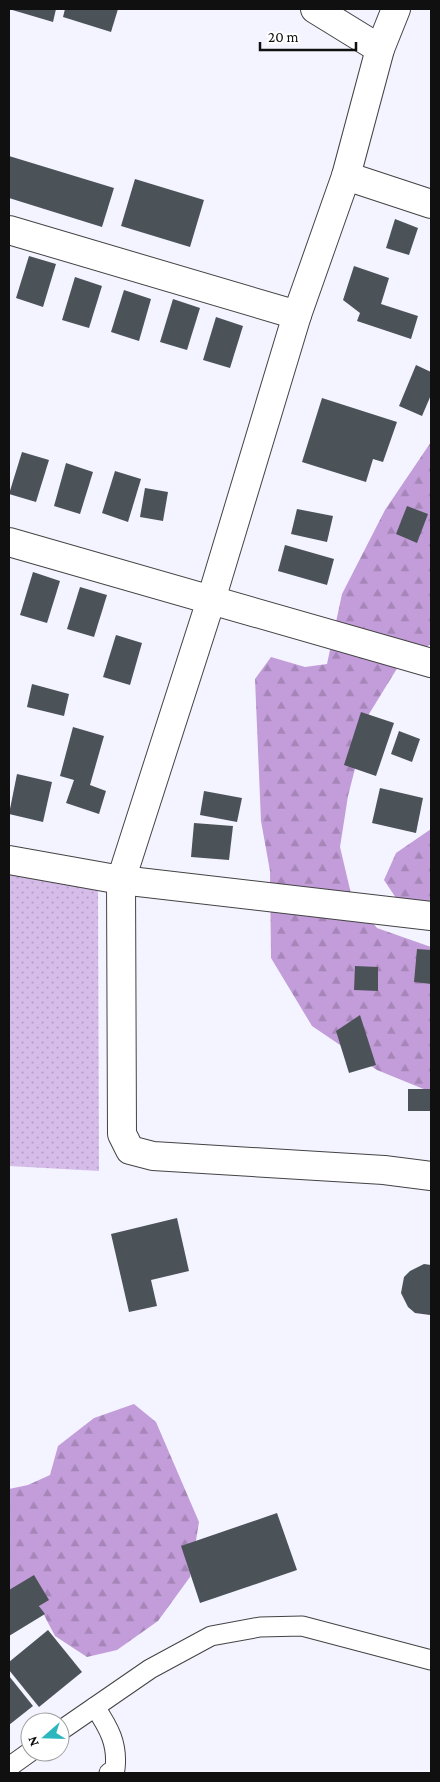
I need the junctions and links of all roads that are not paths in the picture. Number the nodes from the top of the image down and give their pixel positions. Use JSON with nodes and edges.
{"nodes":[{"id":1,"x":315,"y":9,"type":"edge"},
{"id":2,"x":396,"y":9,"type":"edge"},
{"id":3,"x":380,"y":49,"type":"junction"},
{"id":4,"x":346,"y":176,"type":"junction"},
{"id":5,"x":431,"y":204,"type":"edge"},
{"id":6,"x":9,"y":230,"type":"edge"},
{"id":7,"x":298,"y":315,"type":"junction"},
{"id":8,"x":9,"y":542,"type":"edge"},
{"id":9,"x":211,"y":600,"type":"junction"},
{"id":10,"x":431,"y":663,"type":"edge"},
{"id":11,"x":9,"y":860,"type":"edge"},
{"id":12,"x":121,"y":880,"type":"junction"},
{"id":13,"x":431,"y":916,"type":"edge"},
{"id":14,"x":431,"y":1176,"type":"edge"},
{"id":15,"x":431,"y":1660,"type":"edge"},
{"id":16,"x":95,"y":1707,"type":"junction"},
{"id":17,"x":70,"y":1724,"type":"edge"},
{"id":18,"x":20,"y":1759,"type":"edge"},
{"id":19,"x":9,"y":1767,"type":"edge"},
{"id":20,"x":108,"y":1773,"type":"edge"}],
"edges":[{"from":1,"to":3,"type":"street"},
{"from":2,"to":3,"type":"street"},
{"from":3,"to":4,"type":"street"},
{"from":4,"to":5,"type":"street"},
{"from":4,"to":7,"type":"street"},
{"from":6,"to":7,"type":"street"},
{"from":7,"to":9,"type":"street"},
{"from":8,"to":9,"type":"street"},
{"from":9,"to":10,"type":"street"},
{"from":9,"to":12,"type":"street"},
{"from":11,"to":12,"type":"street"},
{"from":12,"to":13,"type":"street"},
{"from":12,"to":14,"type":"street"},
{"from":15,"to":16,"type":"lane"},
{"from":16,"to":17,"type":"lane"},
{"from":16,"to":20,"type":"lane"},
{"from":18,"to":19,"type":"lane"}]}
